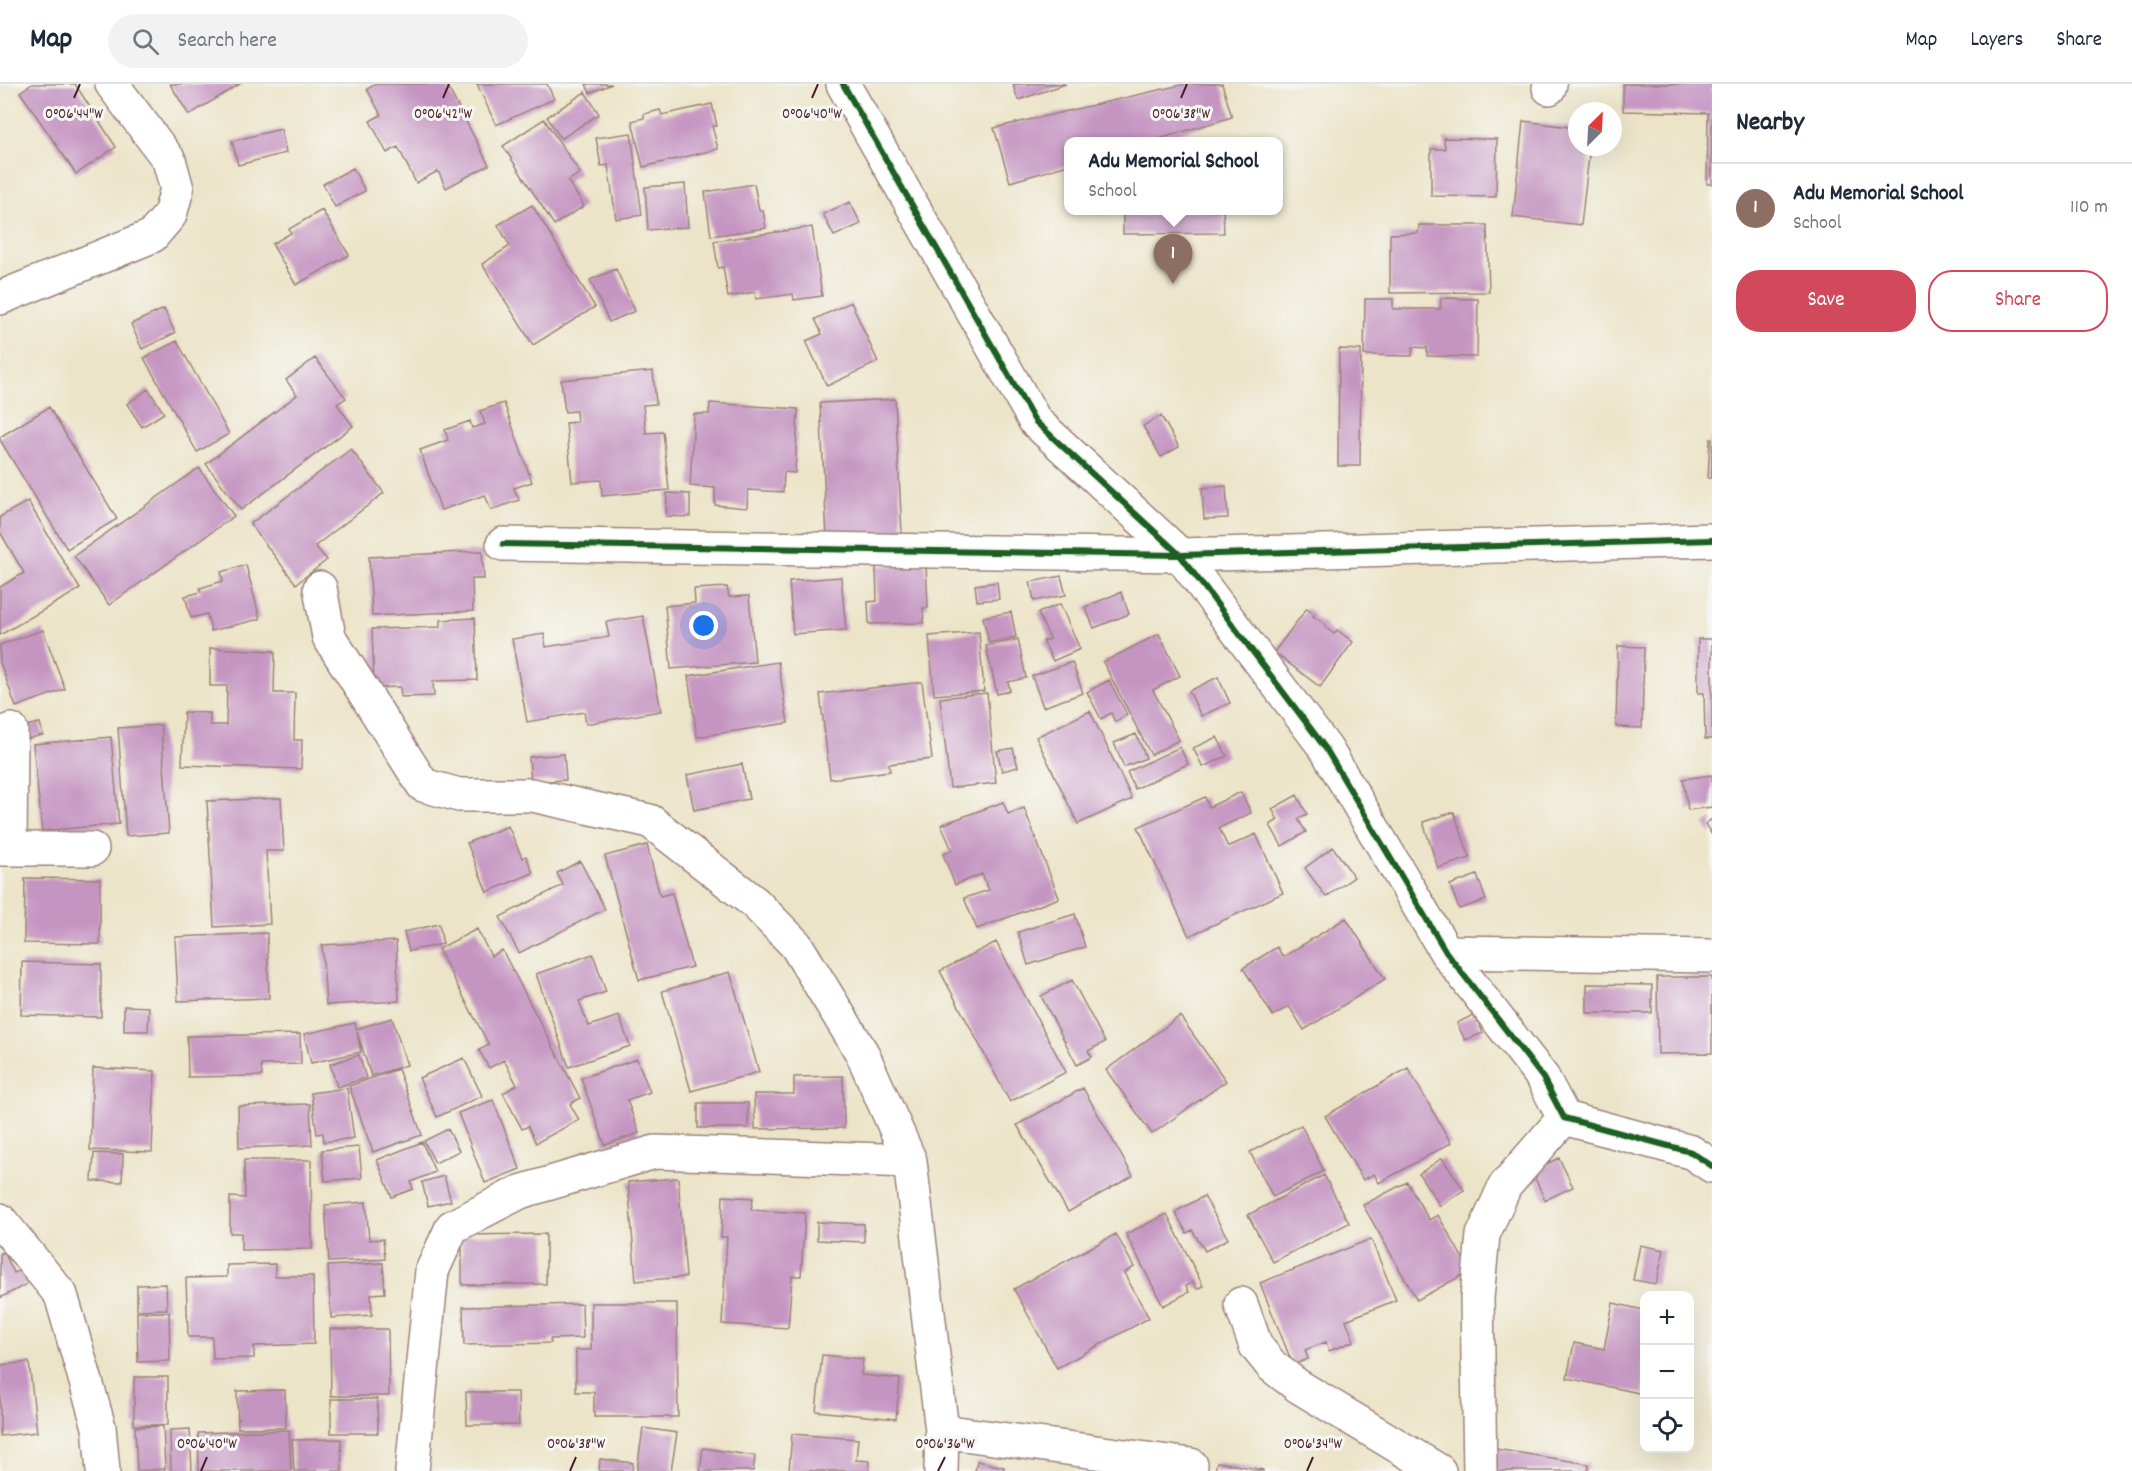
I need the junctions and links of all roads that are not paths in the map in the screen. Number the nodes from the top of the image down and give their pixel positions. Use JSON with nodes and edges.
{"nodes":[{"id":1,"x":112,"y":84,"type":"edge"},
{"id":2,"x":843,"y":84,"type":"edge"},
{"id":3,"x":0,"y":298,"type":"edge"},
{"id":4,"x":1712,"y":540,"type":"edge"},
{"id":5,"x":503,"y":543,"type":"dead end"},
{"id":6,"x":1180,"y":555,"type":"junction"},
{"id":7,"x":320,"y":588,"type":"dead end"},
{"id":8,"x":11,"y":730,"type":"dead end"},
{"id":9,"x":5,"y":849,"type":"edge"},
{"id":10,"x":92,"y":849,"type":"dead end"},
{"id":11,"x":1446,"y":952,"type":"junction"},
{"id":12,"x":1712,"y":956,"type":"edge"},
{"id":13,"x":1564,"y":1118,"type":"junction"},
{"id":14,"x":910,"y":1161,"type":"junction"},
{"id":15,"x":1712,"y":1166,"type":"edge"},
{"id":16,"x":0,"y":1220,"type":"edge"},
{"id":17,"x":1241,"y":1304,"type":"dead end"},
{"id":18,"x":942,"y":1431,"type":"junction"},
{"id":19,"x":1191,"y":1465,"type":"dead end"},
{"id":20,"x":103,"y":1471,"type":"edge"},
{"id":21,"x":412,"y":1471,"type":"edge"},
{"id":22,"x":941,"y":1471,"type":"edge"},
{"id":23,"x":1439,"y":1471,"type":"edge"},
{"id":24,"x":1480,"y":1471,"type":"edge"}],
"edges":[{"from":1,"to":3,"type":"street"},
{"from":2,"to":6,"type":"street"},
{"from":4,"to":6,"type":"street"},
{"from":5,"to":6,"type":"street"},
{"from":6,"to":11,"type":"street"},
{"from":7,"to":14,"type":"street"},
{"from":8,"to":9,"type":"street"},
{"from":9,"to":10,"type":"street"},
{"from":11,"to":12,"type":"street"},
{"from":11,"to":13,"type":"street"},
{"from":13,"to":15,"type":"street"},
{"from":13,"to":24,"type":"street"},
{"from":14,"to":18,"type":"street"},
{"from":14,"to":21,"type":"street"},
{"from":16,"to":20,"type":"street"},
{"from":17,"to":23,"type":"street"},
{"from":18,"to":19,"type":"street"},
{"from":18,"to":22,"type":"street"}]}
